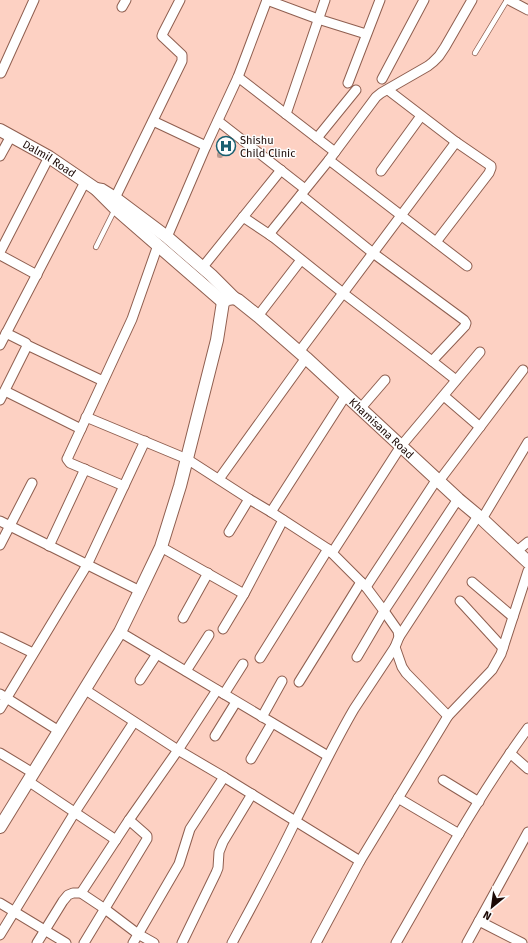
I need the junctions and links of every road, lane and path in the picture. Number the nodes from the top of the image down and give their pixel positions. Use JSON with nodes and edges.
{"nodes":[{"id":1,"x":33,"y":0,"type":"edge"},
{"id":2,"x":180,"y":0,"type":"edge"},
{"id":3,"x":267,"y":0,"type":"edge"},
{"id":4,"x":325,"y":0,"type":"edge"},
{"id":5,"x":380,"y":0,"type":"edge"},
{"id":6,"x":424,"y":0,"type":"edge"},
{"id":7,"x":472,"y":0,"type":"edge"},
{"id":8,"x":508,"y":0,"type":"edge"},
{"id":9,"x":528,"y":10,"type":"edge"},
{"id":10,"x":318,"y":19,"type":"junction"},
{"id":11,"x":366,"y":34,"type":"junction"},
{"id":12,"x":475,"y":53,"type":"dead end"},
{"id":13,"x":1,"y":73,"type":"edge"},
{"id":14,"x":238,"y":77,"type":"junction"},
{"id":15,"x":382,"y":79,"type":"dead end"},
{"id":16,"x":348,"y":83,"type":"dead end"},
{"id":17,"x":356,"y":90,"type":"dead end"},
{"id":18,"x":388,"y":90,"type":"junction"},
{"id":19,"x":286,"y":114,"type":"junction"},
{"id":20,"x":421,"y":116,"type":"junction"},
{"id":21,"x":153,"y":121,"type":"junction"},
{"id":22,"x":218,"y":121,"type":"junction"},
{"id":23,"x":0,"y":130,"type":"edge"},
{"id":24,"x":11,"y":136,"type":"junction"},
{"id":25,"x":317,"y":138,"type":"junction"},
{"id":26,"x":456,"y":142,"type":"junction"},
{"id":27,"x":206,"y":146,"type":"junction"},
{"id":28,"x":0,"y":156,"type":"edge"},
{"id":29,"x":332,"y":156,"type":"junction"},
{"id":30,"x":48,"y":157,"type":"junction"},
{"id":31,"x":281,"y":170,"type":"junction"},
{"id":32,"x":381,"y":171,"type":"dead end"},
{"id":33,"x":85,"y":182,"type":"junction"},
{"id":34,"x":303,"y":192,"type":"junction"},
{"id":35,"x":115,"y":203,"type":"junction"},
{"id":36,"x":401,"y":215,"type":"junction"},
{"id":37,"x":243,"y":217,"type":"junction"},
{"id":38,"x":167,"y":237,"type":"junction"},
{"id":39,"x":273,"y":237,"type":"junction"},
{"id":40,"x":436,"y":242,"type":"junction"},
{"id":41,"x":158,"y":245,"type":"junction"},
{"id":42,"x":96,"y":247,"type":"dead end"},
{"id":43,"x":0,"y":252,"type":"edge"},
{"id":44,"x":374,"y":253,"type":"junction"},
{"id":45,"x":0,"y":255,"type":"edge"},
{"id":46,"x":301,"y":260,"type":"junction"},
{"id":47,"x":467,"y":266,"type":"dead end"},
{"id":48,"x":202,"y":268,"type":"junction"},
{"id":49,"x":37,"y":275,"type":"junction"},
{"id":50,"x":343,"y":293,"type":"junction"},
{"id":51,"x":228,"y":300,"type":"junction"},
{"id":52,"x":258,"y":316,"type":"junction"},
{"id":53,"x":6,"y":333,"type":"junction"},
{"id":54,"x":0,"y":345,"type":"edge"},
{"id":55,"x":27,"y":345,"type":"junction"},
{"id":56,"x":480,"y":352,"type":"dead end"},
{"id":57,"x":303,"y":355,"type":"junction"},
{"id":58,"x":432,"y":360,"type":"junction"},
{"id":59,"x":523,"y":370,"type":"dead end"},
{"id":60,"x":385,"y":380,"type":"dead end"},
{"id":61,"x":456,"y":380,"type":"junction"},
{"id":62,"x":103,"y":381,"type":"junction"},
{"id":63,"x":5,"y":391,"type":"junction"},
{"id":64,"x":346,"y":395,"type":"junction"},
{"id":65,"x":444,"y":396,"type":"junction"},
{"id":66,"x":0,"y":400,"type":"edge"},
{"id":67,"x":360,"y":409,"type":"junction"},
{"id":68,"x":86,"y":417,"type":"junction"},
{"id":69,"x":480,"y":427,"type":"junction"},
{"id":70,"x":81,"y":428,"type":"junction"},
{"id":71,"x":145,"y":441,"type":"junction"},
{"id":72,"x":401,"y":446,"type":"junction"},
{"id":73,"x":527,"y":446,"type":"edge"},
{"id":74,"x":187,"y":459,"type":"junction"},
{"id":75,"x":85,"y":469,"type":"junction"},
{"id":76,"x":219,"y":479,"type":"junction"},
{"id":77,"x":438,"y":480,"type":"junction"},
{"id":78,"x":32,"y":483,"type":"dead end"},
{"id":79,"x":124,"y":486,"type":"junction"},
{"id":80,"x":249,"y":499,"type":"junction"},
{"id":81,"x":458,"y":499,"type":"junction"},
{"id":82,"x":271,"y":512,"type":"junction"},
{"id":83,"x":480,"y":518,"type":"junction"},
{"id":84,"x":283,"y":520,"type":"junction"},
{"id":85,"x":0,"y":522,"type":"edge"},
{"id":86,"x":10,"y":526,"type":"junction"},
{"id":87,"x":229,"y":532,"type":"dead end"},
{"id":88,"x":528,"y":542,"type":"edge"},
{"id":89,"x":0,"y":545,"type":"edge"},
{"id":90,"x":49,"y":546,"type":"junction"},
{"id":91,"x":161,"y":547,"type":"junction"},
{"id":92,"x":330,"y":551,"type":"junction"},
{"id":93,"x":517,"y":551,"type":"junction"},
{"id":94,"x":528,"y":562,"type":"edge"},
{"id":95,"x":87,"y":565,"type":"junction"},
{"id":96,"x":528,"y":571,"type":"edge"},
{"id":97,"x":208,"y":573,"type":"junction"},
{"id":98,"x":472,"y":582,"type":"dead end"},
{"id":99,"x":364,"y":584,"type":"junction"},
{"id":100,"x":140,"y":592,"type":"junction"},
{"id":101,"x":244,"y":594,"type":"junction"},
{"id":102,"x":460,"y":602,"type":"dead end"},
{"id":103,"x":384,"y":611,"type":"junction"},
{"id":104,"x":513,"y":617,"type":"junction"},
{"id":105,"x":184,"y":618,"type":"dead end"},
{"id":106,"x":223,"y":629,"type":"dead end"},
{"id":107,"x":120,"y":632,"type":"junction"},
{"id":108,"x":210,"y":635,"type":"dead end"},
{"id":109,"x":0,"y":637,"type":"edge"},
{"id":110,"x":399,"y":637,"type":"junction"},
{"id":111,"x":395,"y":646,"type":"junction"},
{"id":112,"x":503,"y":648,"type":"junction"},
{"id":113,"x":33,"y":653,"type":"junction"},
{"id":114,"x":157,"y":654,"type":"junction"},
{"id":115,"x":357,"y":657,"type":"dead end"},
{"id":116,"x":260,"y":658,"type":"dead end"},
{"id":117,"x":244,"y":664,"type":"dead end"},
{"id":118,"x":186,"y":672,"type":"junction"},
{"id":119,"x":140,"y":680,"type":"dead end"},
{"id":120,"x":282,"y":681,"type":"dead end"},
{"id":121,"x":299,"y":682,"type":"dead end"},
{"id":122,"x":84,"y":689,"type":"junction"},
{"id":123,"x":220,"y":692,"type":"junction"},
{"id":124,"x":3,"y":696,"type":"edge"},
{"id":125,"x":236,"y":702,"type":"junction"},
{"id":126,"x":0,"y":709,"type":"edge"},
{"id":127,"x":448,"y":716,"type":"junction"},
{"id":128,"x":262,"y":717,"type":"junction"},
{"id":129,"x":134,"y":722,"type":"junction"},
{"id":130,"x":272,"y":723,"type":"junction"},
{"id":131,"x":528,"y":728,"type":"edge"},
{"id":132,"x":59,"y":731,"type":"junction"},
{"id":133,"x":215,"y":736,"type":"dead end"},
{"id":134,"x":178,"y":750,"type":"junction"},
{"id":135,"x":0,"y":753,"type":"edge"},
{"id":136,"x":510,"y":753,"type":"junction"},
{"id":137,"x":328,"y":756,"type":"junction"},
{"id":138,"x":251,"y":759,"type":"dead end"},
{"id":139,"x":528,"y":769,"type":"edge"},
{"id":140,"x":31,"y":777,"type":"junction"},
{"id":141,"x":224,"y":777,"type":"junction"},
{"id":142,"x":443,"y":780,"type":"dead end"},
{"id":143,"x":252,"y":794,"type":"junction"},
{"id":144,"x":398,"y":798,"type":"junction"},
{"id":145,"x":479,"y":802,"type":"junction"},
{"id":146,"x":75,"y":812,"type":"junction"},
{"id":147,"x":2,"y":819,"type":"edge"},
{"id":148,"x":129,"y":820,"type":"junction"},
{"id":149,"x":296,"y":821,"type":"junction"},
{"id":150,"x":528,"y":832,"type":"edge"},
{"id":151,"x":459,"y":834,"type":"junction"},
{"id":152,"x":116,"y":840,"type":"junction"},
{"id":153,"x":360,"y":862,"type":"junction"},
{"id":154,"x":81,"y":893,"type":"junction"},
{"id":155,"x":0,"y":902,"type":"edge"},
{"id":156,"x":105,"y":909,"type":"junction"},
{"id":157,"x":14,"y":911,"type":"junction"},
{"id":158,"x":479,"y":921,"type":"junction"},
{"id":159,"x":45,"y":930,"type":"junction"},
{"id":160,"x":138,"y":934,"type":"junction"},
{"id":161,"x":0,"y":935,"type":"edge"},
{"id":162,"x":319,"y":942,"type":"edge"},
{"id":163,"x":37,"y":943,"type":"edge"},
{"id":164,"x":66,"y":943,"type":"edge"},
{"id":165,"x":84,"y":943,"type":"edge"},
{"id":166,"x":133,"y":943,"type":"edge"},
{"id":167,"x":154,"y":943,"type":"edge"},
{"id":168,"x":182,"y":943,"type":"edge"},
{"id":169,"x":232,"y":943,"type":"edge"},
{"id":170,"x":396,"y":943,"type":"edge"},
{"id":171,"x":467,"y":943,"type":"edge"},
{"id":172,"x":522,"y":943,"type":"edge"}],
"edges":[{"from":1,"to":13,"type":"street"},
{"from":2,"to":21,"type":"street"},
{"from":3,"to":10,"type":"street"},
{"from":3,"to":14,"type":"street"},
{"from":4,"to":10,"type":"street"},
{"from":5,"to":11,"type":"street"},
{"from":6,"to":15,"type":"street"},
{"from":7,"to":18,"type":"street"},
{"from":8,"to":9,"type":"street"},
{"from":8,"to":12,"type":"lane"},
{"from":10,"to":11,"type":"street"},
{"from":10,"to":19,"type":"street"},
{"from":11,"to":16,"type":"street"},
{"from":14,"to":19,"type":"street"},
{"from":14,"to":22,"type":"street"},
{"from":17,"to":25,"type":"street"},
{"from":18,"to":20,"type":"street"},
{"from":18,"to":29,"type":"street"},
{"from":19,"to":25,"type":"street"},
{"from":20,"to":26,"type":"street"},
{"from":20,"to":32,"type":"street"},
{"from":21,"to":27,"type":"street"},
{"from":21,"to":35,"type":"street"},
{"from":22,"to":27,"type":"street"},
{"from":22,"to":31,"type":"street"},
{"from":23,"to":24,"type":"street","name":"Dalmil Road"},
{"from":24,"to":28,"type":"street"},
{"from":24,"to":30,"type":"street","name":"Dalmil Road"},
{"from":25,"to":29,"type":"street"},
{"from":26,"to":36,"type":"street"},
{"from":26,"to":40,"type":"street"},
{"from":27,"to":38,"type":"street"},
{"from":29,"to":34,"type":"street"},
{"from":29,"to":36,"type":"street"},
{"from":30,"to":33,"type":"street","name":"Dalmil Road"},
{"from":30,"to":43,"type":"street"},
{"from":31,"to":34,"type":"street"},
{"from":31,"to":37,"type":"street"},
{"from":33,"to":35,"type":"street","name":"Dalmil Road"},
{"from":33,"to":49,"type":"street"},
{"from":34,"to":39,"type":"street"},
{"from":34,"to":44,"type":"street"},
{"from":35,"to":38,"type":"street"},
{"from":35,"to":41,"type":"street"},
{"from":35,"to":42,"type":"lane"},
{"from":36,"to":40,"type":"street"},
{"from":36,"to":44,"type":"street"},
{"from":37,"to":39,"type":"street"},
{"from":37,"to":48,"type":"street"},
{"from":38,"to":48,"type":"street"},
{"from":39,"to":46,"type":"street"},
{"from":40,"to":47,"type":"street"},
{"from":41,"to":51,"type":"street"},
{"from":41,"to":62,"type":"street"},
{"from":44,"to":50,"type":"street"},
{"from":44,"to":58,"type":"street"},
{"from":45,"to":49,"type":"street"},
{"from":46,"to":50,"type":"street"},
{"from":46,"to":52,"type":"street"},
{"from":48,"to":51,"type":"street"},
{"from":49,"to":53,"type":"street"},
{"from":50,"to":57,"type":"street"},
{"from":50,"to":58,"type":"street"},
{"from":51,"to":52,"type":"street","name":"Khamisana Road"},
{"from":51,"to":74,"type":"street"},
{"from":52,"to":57,"type":"street","name":"Khamisana Road"},
{"from":53,"to":54,"type":"street"},
{"from":53,"to":55,"type":"street"},
{"from":55,"to":62,"type":"street"},
{"from":55,"to":63,"type":"street"},
{"from":56,"to":61,"type":"street"},
{"from":57,"to":64,"type":"street","name":"Khamisana Road"},
{"from":57,"to":76,"type":"street"},
{"from":58,"to":61,"type":"street"},
{"from":59,"to":69,"type":"street"},
{"from":60,"to":67,"type":"street"},
{"from":61,"to":65,"type":"street"},
{"from":62,"to":68,"type":"street"},
{"from":63,"to":66,"type":"street"},
{"from":63,"to":70,"type":"street"},
{"from":64,"to":67,"type":"street","name":"Khamisana Road"},
{"from":64,"to":82,"type":"street"},
{"from":65,"to":69,"type":"street"},
{"from":65,"to":72,"type":"street"},
{"from":67,"to":72,"type":"street","name":"Khamisana Road"},
{"from":68,"to":70,"type":"street"},
{"from":68,"to":71,"type":"street"},
{"from":69,"to":77,"type":"street"},
{"from":70,"to":75,"type":"street"},
{"from":71,"to":74,"type":"street"},
{"from":71,"to":79,"type":"street"},
{"from":72,"to":77,"type":"street","name":"Khamisana Road"},
{"from":72,"to":92,"type":"street"},
{"from":73,"to":83,"type":"street"},
{"from":74,"to":76,"type":"street"},
{"from":74,"to":91,"type":"street"},
{"from":75,"to":79,"type":"street"},
{"from":75,"to":90,"type":"street"},
{"from":76,"to":80,"type":"street"},
{"from":77,"to":81,"type":"street","name":"Khamisana Road"},
{"from":77,"to":99,"type":"street"},
{"from":78,"to":86,"type":"street"},
{"from":79,"to":95,"type":"street"},
{"from":80,"to":82,"type":"street"},
{"from":80,"to":87,"type":"street"},
{"from":81,"to":83,"type":"street","name":"Khamisana Road"},
{"from":81,"to":103,"type":"street"},
{"from":82,"to":84,"type":"street"},
{"from":83,"to":93,"type":"street","name":"Khamisana Road"},
{"from":83,"to":110,"type":"street"},
{"from":84,"to":92,"type":"street"},
{"from":84,"to":101,"type":"street"},
{"from":85,"to":86,"type":"street"},
{"from":86,"to":89,"type":"street"},
{"from":86,"to":90,"type":"street"},
{"from":88,"to":93,"type":"street"},
{"from":90,"to":95,"type":"street"},
{"from":91,"to":97,"type":"street"},
{"from":91,"to":100,"type":"street"},
{"from":92,"to":99,"type":"street"},
{"from":92,"to":116,"type":"street"},
{"from":93,"to":94,"type":"street","name":"Khamisana Road"},
{"from":95,"to":100,"type":"street"},
{"from":95,"to":113,"type":"street"},
{"from":96,"to":104,"type":"street"},
{"from":97,"to":101,"type":"street"},
{"from":97,"to":105,"type":"street"},
{"from":98,"to":104,"type":"street"},
{"from":99,"to":103,"type":"street"},
{"from":99,"to":121,"type":"street"},
{"from":100,"to":107,"type":"street"},
{"from":101,"to":106,"type":"street"},
{"from":102,"to":112,"type":"street"},
{"from":103,"to":110,"type":"street"},
{"from":103,"to":115,"type":"street"},
{"from":104,"to":112,"type":"street"},
{"from":107,"to":114,"type":"street"},
{"from":107,"to":122,"type":"street"},
{"from":108,"to":118,"type":"street"},
{"from":109,"to":113,"type":"street"},
{"from":110,"to":111,"type":"street"},
{"from":111,"to":127,"type":"street"},
{"from":111,"to":137,"type":"street"},
{"from":112,"to":127,"type":"street"},
{"from":113,"to":124,"type":"street"},
{"from":114,"to":118,"type":"street"},
{"from":114,"to":119,"type":"street"},
{"from":117,"to":123,"type":"street"},
{"from":118,"to":123,"type":"street"},
{"from":120,"to":128,"type":"street"},
{"from":122,"to":129,"type":"street"},
{"from":122,"to":132,"type":"street"},
{"from":123,"to":125,"type":"street"},
{"from":123,"to":134,"type":"street"},
{"from":124,"to":126,"type":"street"},
{"from":124,"to":132,"type":"street"},
{"from":125,"to":128,"type":"street"},
{"from":125,"to":133,"type":"street"},
{"from":127,"to":144,"type":"street"},
{"from":128,"to":130,"type":"street"},
{"from":129,"to":134,"type":"street"},
{"from":129,"to":146,"type":"street"},
{"from":130,"to":137,"type":"street"},
{"from":130,"to":138,"type":"street"},
{"from":131,"to":136,"type":"street"},
{"from":132,"to":140,"type":"street"},
{"from":134,"to":141,"type":"street"},
{"from":134,"to":148,"type":"street"},
{"from":135,"to":140,"type":"street"},
{"from":136,"to":139,"type":"street"},
{"from":136,"to":145,"type":"street"},
{"from":137,"to":149,"type":"street"},
{"from":140,"to":146,"type":"street"},
{"from":140,"to":147,"type":"street"},
{"from":141,"to":143,"type":"street"},
{"from":141,"to":160,"type":"street"},
{"from":142,"to":145,"type":"street"},
{"from":143,"to":149,"type":"street"},
{"from":143,"to":168,"type":"street"},
{"from":144,"to":151,"type":"street"},
{"from":144,"to":153,"type":"street"},
{"from":145,"to":151,"type":"street"},
{"from":146,"to":152,"type":"street"},
{"from":146,"to":157,"type":"street"},
{"from":148,"to":152,"type":"street"},
{"from":148,"to":156,"type":"street"},
{"from":149,"to":153,"type":"street"},
{"from":149,"to":169,"type":"street"},
{"from":150,"to":158,"type":"street"},
{"from":151,"to":170,"type":"street"},
{"from":152,"to":154,"type":"street"},
{"from":153,"to":162,"type":"street"},
{"from":154,"to":156,"type":"street"},
{"from":154,"to":159,"type":"street"},
{"from":155,"to":157,"type":"street"},
{"from":156,"to":160,"type":"street"},
{"from":156,"to":165,"type":"street"},
{"from":157,"to":159,"type":"street"},
{"from":157,"to":161,"type":"street"},
{"from":158,"to":171,"type":"street"},
{"from":158,"to":172,"type":"street"},
{"from":159,"to":163,"type":"street"},
{"from":159,"to":164,"type":"street"},
{"from":160,"to":166,"type":"street"},
{"from":160,"to":167,"type":"street"}]}
